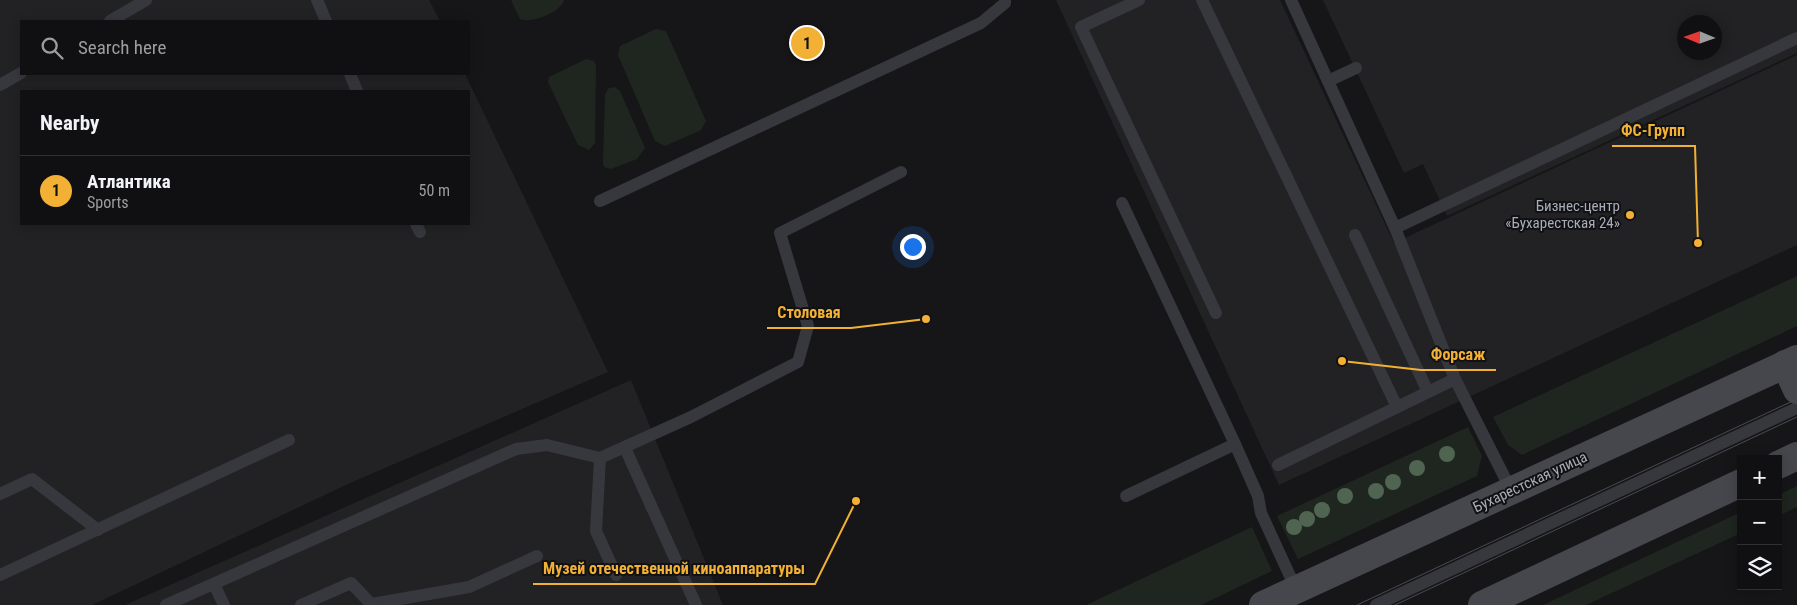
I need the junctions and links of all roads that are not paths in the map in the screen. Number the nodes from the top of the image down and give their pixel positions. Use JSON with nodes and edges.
{"nodes":[{"id":1,"x":146,"y":0,"type":"edge"},
{"id":2,"x":317,"y":0,"type":"edge"},
{"id":3,"x":1006,"y":0,"type":"edge"},
{"id":4,"x":1139,"y":0,"type":"edge"},
{"id":5,"x":1202,"y":0,"type":"edge"},
{"id":6,"x":1291,"y":0,"type":"edge"},
{"id":7,"x":112,"y":20,"type":"edge"},
{"id":8,"x":326,"y":20,"type":"edge"},
{"id":9,"x":1797,"y":38,"type":"edge"},
{"id":10,"x":1356,"y":68,"type":"dead end"},
{"id":11,"x":20,"y":74,"type":"edge"},
{"id":12,"x":350,"y":75,"type":"edge"},
{"id":13,"x":1328,"y":81,"type":"junction"},
{"id":14,"x":0,"y":85,"type":"edge"},
{"id":15,"x":357,"y":90,"type":"edge"},
{"id":16,"x":900,"y":172,"type":"dead end"},
{"id":17,"x":600,"y":201,"type":"dead end"},
{"id":18,"x":1122,"y":203,"type":"dead end"},
{"id":19,"x":1395,"y":228,"type":"junction"},
{"id":20,"x":1355,"y":235,"type":"dead end"},
{"id":21,"x":1216,"y":313,"type":"dead end"},
{"id":22,"x":1791,"y":362,"type":"edge"},
{"id":23,"x":1455,"y":379,"type":"junction"},
{"id":24,"x":1797,"y":390,"type":"edge"},
{"id":25,"x":1428,"y":392,"type":"junction"},
{"id":26,"x":1397,"y":407,"type":"junction"},
{"id":27,"x":1797,"y":408,"type":"edge"},
{"id":28,"x":289,"y":440,"type":"dead end"},
{"id":29,"x":1235,"y":444,"type":"junction"},
{"id":30,"x":625,"y":448,"type":"junction"},
{"id":31,"x":1797,"y":456,"type":"edge"},
{"id":32,"x":600,"y":458,"type":"junction"},
{"id":33,"x":1782,"y":463,"type":"edge"},
{"id":34,"x":1278,"y":465,"type":"dead end"},
{"id":35,"x":1737,"y":485,"type":"edge"},
{"id":36,"x":1511,"y":490,"type":"junction"},
{"id":37,"x":0,"y":494,"type":"edge"},
{"id":38,"x":1126,"y":496,"type":"dead end"},
{"id":39,"x":98,"y":530,"type":"junction"},
{"id":40,"x":537,"y":556,"type":"dead end"},
{"id":41,"x":0,"y":575,"type":"edge"},
{"id":42,"x":616,"y":575,"type":"dead end"},
{"id":43,"x":214,"y":584,"type":"junction"},
{"id":44,"x":1296,"y":589,"type":"junction"},
{"id":45,"x":166,"y":605,"type":"edge"},
{"id":46,"x":224,"y":605,"type":"edge"},
{"id":47,"x":302,"y":605,"type":"edge"},
{"id":48,"x":372,"y":605,"type":"edge"},
{"id":49,"x":696,"y":605,"type":"edge"},
{"id":50,"x":1263,"y":605,"type":"edge"},
{"id":51,"x":1376,"y":605,"type":"edge"},
{"id":52,"x":1482,"y":605,"type":"edge"}],
"edges":[{"from":1,"to":7,"type":"lane"},
{"from":2,"to":8,"type":"lane"},
{"from":3,"to":17,"type":"lane"},
{"from":4,"to":21,"type":"lane"},
{"from":5,"to":26,"type":"lane"},
{"from":6,"to":13,"type":"lane"},
{"from":9,"to":19,"type":"lane"},
{"from":10,"to":13,"type":"lane"},
{"from":11,"to":14,"type":"lane"},
{"from":12,"to":15,"type":"lane"},
{"from":13,"to":19,"type":"lane"},
{"from":16,"to":30,"type":"lane"},
{"from":18,"to":29,"type":"lane"},
{"from":19,"to":23,"type":"lane"},
{"from":20,"to":25,"type":"lane"},
{"from":22,"to":24,"type":"main road"},
{"from":22,"to":36,"type":"main road","name":"Бухарестская улица"},
{"from":23,"to":25,"type":"lane"},
{"from":23,"to":36,"type":"lane"},
{"from":25,"to":26,"type":"lane"},
{"from":26,"to":34,"type":"lane"},
{"from":27,"to":51,"type":"lane"},
{"from":28,"to":39,"type":"lane"},
{"from":29,"to":38,"type":"lane"},
{"from":29,"to":44,"type":"lane"},
{"from":30,"to":32,"type":"lane"},
{"from":30,"to":49,"type":"lane"},
{"from":31,"to":33,"type":"main road"},
{"from":32,"to":42,"type":"lane"},
{"from":32,"to":43,"type":"lane"},
{"from":35,"to":52,"type":"main road"},
{"from":36,"to":44,"type":"main road","name":"Бухарестская улица"},
{"from":37,"to":39,"type":"lane"},
{"from":39,"to":41,"type":"lane"},
{"from":40,"to":48,"type":"lane"},
{"from":43,"to":45,"type":"lane"},
{"from":43,"to":46,"type":"lane"},
{"from":44,"to":50,"type":"main road","name":"Бухарестская улица"},
{"from":47,"to":48,"type":"lane"}]}
